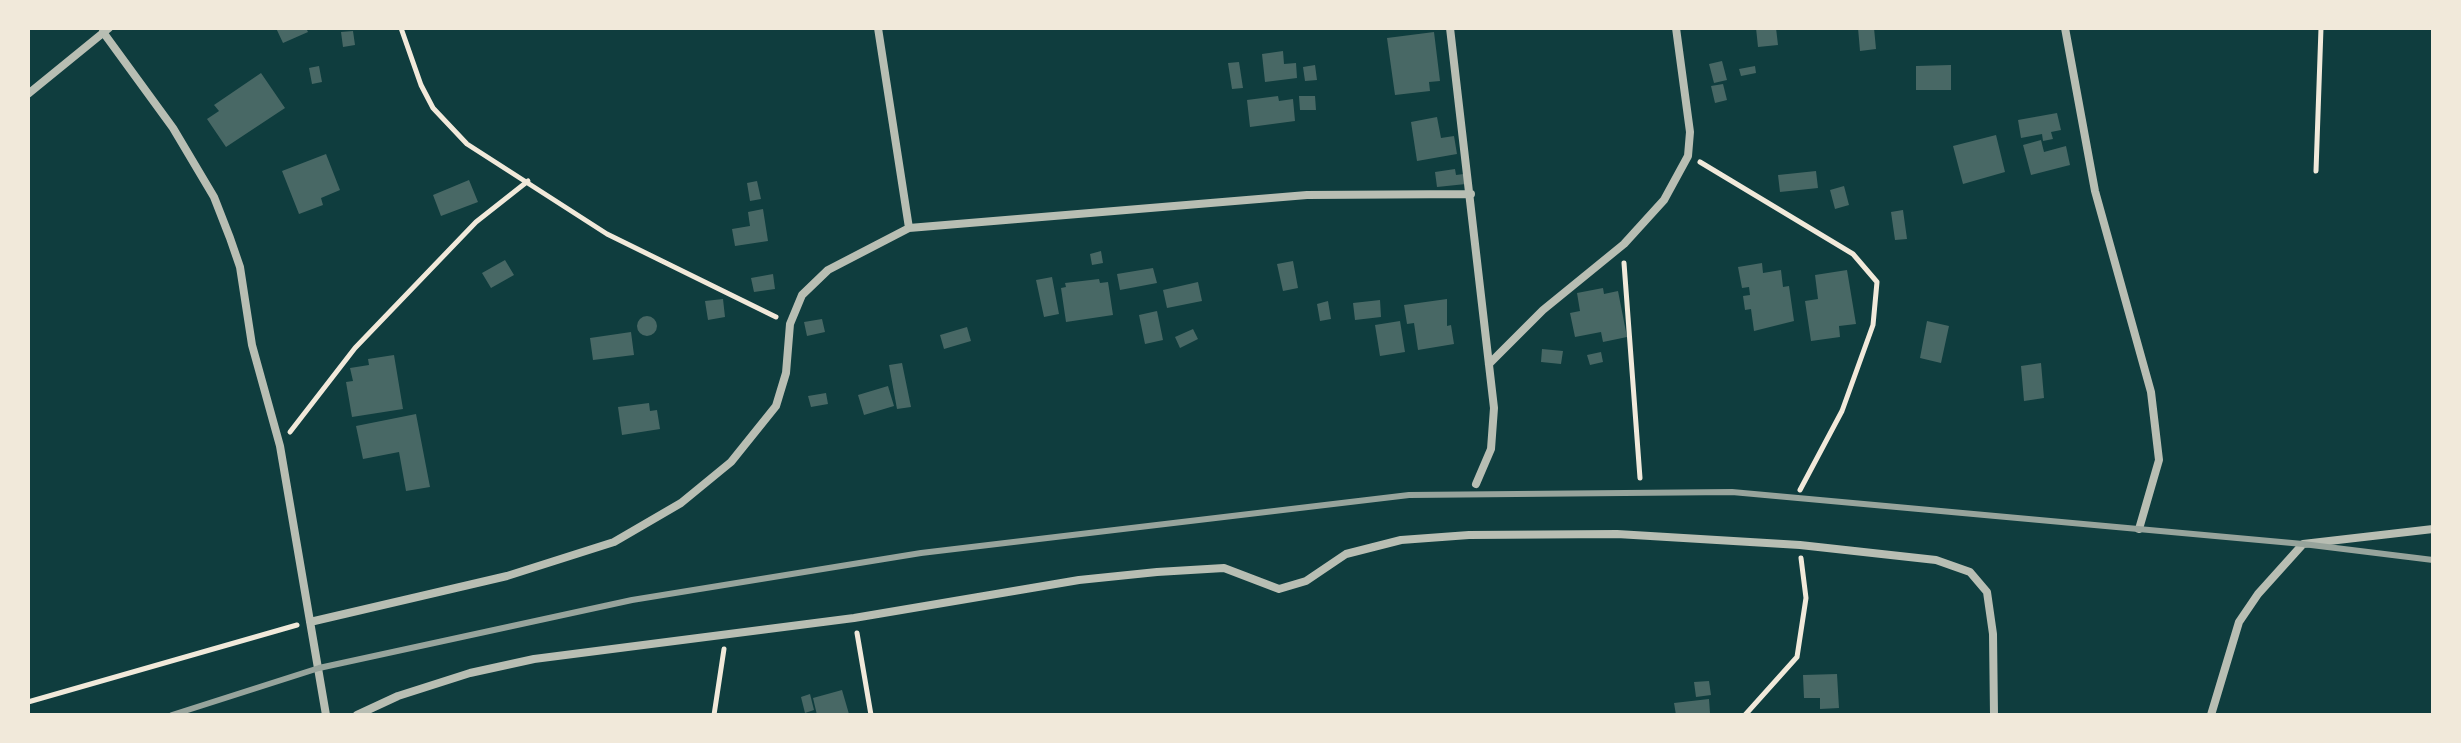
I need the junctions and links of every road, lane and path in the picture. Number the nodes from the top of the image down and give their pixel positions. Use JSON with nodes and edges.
{"nodes":[{"id":1,"x":401,"y":28,"type":"edge"},
{"id":2,"x":878,"y":28,"type":"edge"},
{"id":3,"x":1450,"y":28,"type":"edge"},
{"id":4,"x":1676,"y":28,"type":"edge"},
{"id":5,"x":2065,"y":28,"type":"edge"},
{"id":6,"x":2321,"y":28,"type":"edge"},
{"id":7,"x":106,"y":30,"type":"edge"},
{"id":8,"x":28,"y":94,"type":"edge"},
{"id":9,"x":1688,"y":156,"type":"junction"},
{"id":10,"x":2316,"y":171,"type":"dead end"},
{"id":11,"x":528,"y":181,"type":"junction"},
{"id":12,"x":1471,"y":194,"type":"junction"},
{"id":13,"x":909,"y":228,"type":"junction"},
{"id":14,"x":1624,"y":244,"type":"junction"},
{"id":15,"x":790,"y":324,"type":"junction"},
{"id":16,"x":1489,"y":364,"type":"junction"},
{"id":17,"x":280,"y":446,"type":"junction"},
{"id":18,"x":1640,"y":478,"type":"dead end"},
{"id":19,"x":1476,"y":484,"type":"dead end"},
{"id":20,"x":1800,"y":490,"type":"dead end"},
{"id":21,"x":2139,"y":529,"type":"dead end"},
{"id":22,"x":2433,"y":529,"type":"edge"},
{"id":23,"x":1800,"y":545,"type":"junction"},
{"id":24,"x":854,"y":618,"type":"junction"},
{"id":25,"x":310,"y":622,"type":"junction"},
{"id":26,"x":726,"y":633,"type":"junction"},
{"id":27,"x":28,"y":702,"type":"edge"},
{"id":28,"x":2214,"y":713,"type":"edge"},
{"id":29,"x":326,"y":715,"type":"edge"},
{"id":30,"x":357,"y":715,"type":"edge"},
{"id":31,"x":714,"y":715,"type":"edge"},
{"id":32,"x":871,"y":715,"type":"edge"},
{"id":33,"x":1745,"y":715,"type":"edge"},
{"id":34,"x":1994,"y":715,"type":"edge"}],
"edges":[{"from":1,"to":11,"type":"path"},
{"from":2,"to":13,"type":"street"},
{"from":3,"to":12,"type":"street"},
{"from":4,"to":9,"type":"street"},
{"from":5,"to":21,"type":"street"},
{"from":6,"to":10,"type":"path"},
{"from":7,"to":8,"type":"street"},
{"from":7,"to":17,"type":"street"},
{"from":9,"to":14,"type":"street"},
{"from":9,"to":20,"type":"path"},
{"from":11,"to":15,"type":"path"},
{"from":11,"to":17,"type":"path"},
{"from":12,"to":13,"type":"street"},
{"from":12,"to":16,"type":"street"},
{"from":13,"to":15,"type":"street"},
{"from":14,"to":16,"type":"street"},
{"from":14,"to":18,"type":"path"},
{"from":15,"to":25,"type":"street"},
{"from":16,"to":19,"type":"street"},
{"from":17,"to":25,"type":"street"},
{"from":22,"to":28,"type":"street"},
{"from":23,"to":24,"type":"street"},
{"from":23,"to":33,"type":"path"},
{"from":23,"to":34,"type":"street"},
{"from":24,"to":26,"type":"street"},
{"from":24,"to":32,"type":"path"},
{"from":25,"to":27,"type":"path"},
{"from":25,"to":29,"type":"street"},
{"from":26,"to":30,"type":"street"},
{"from":26,"to":31,"type":"path"}]}
